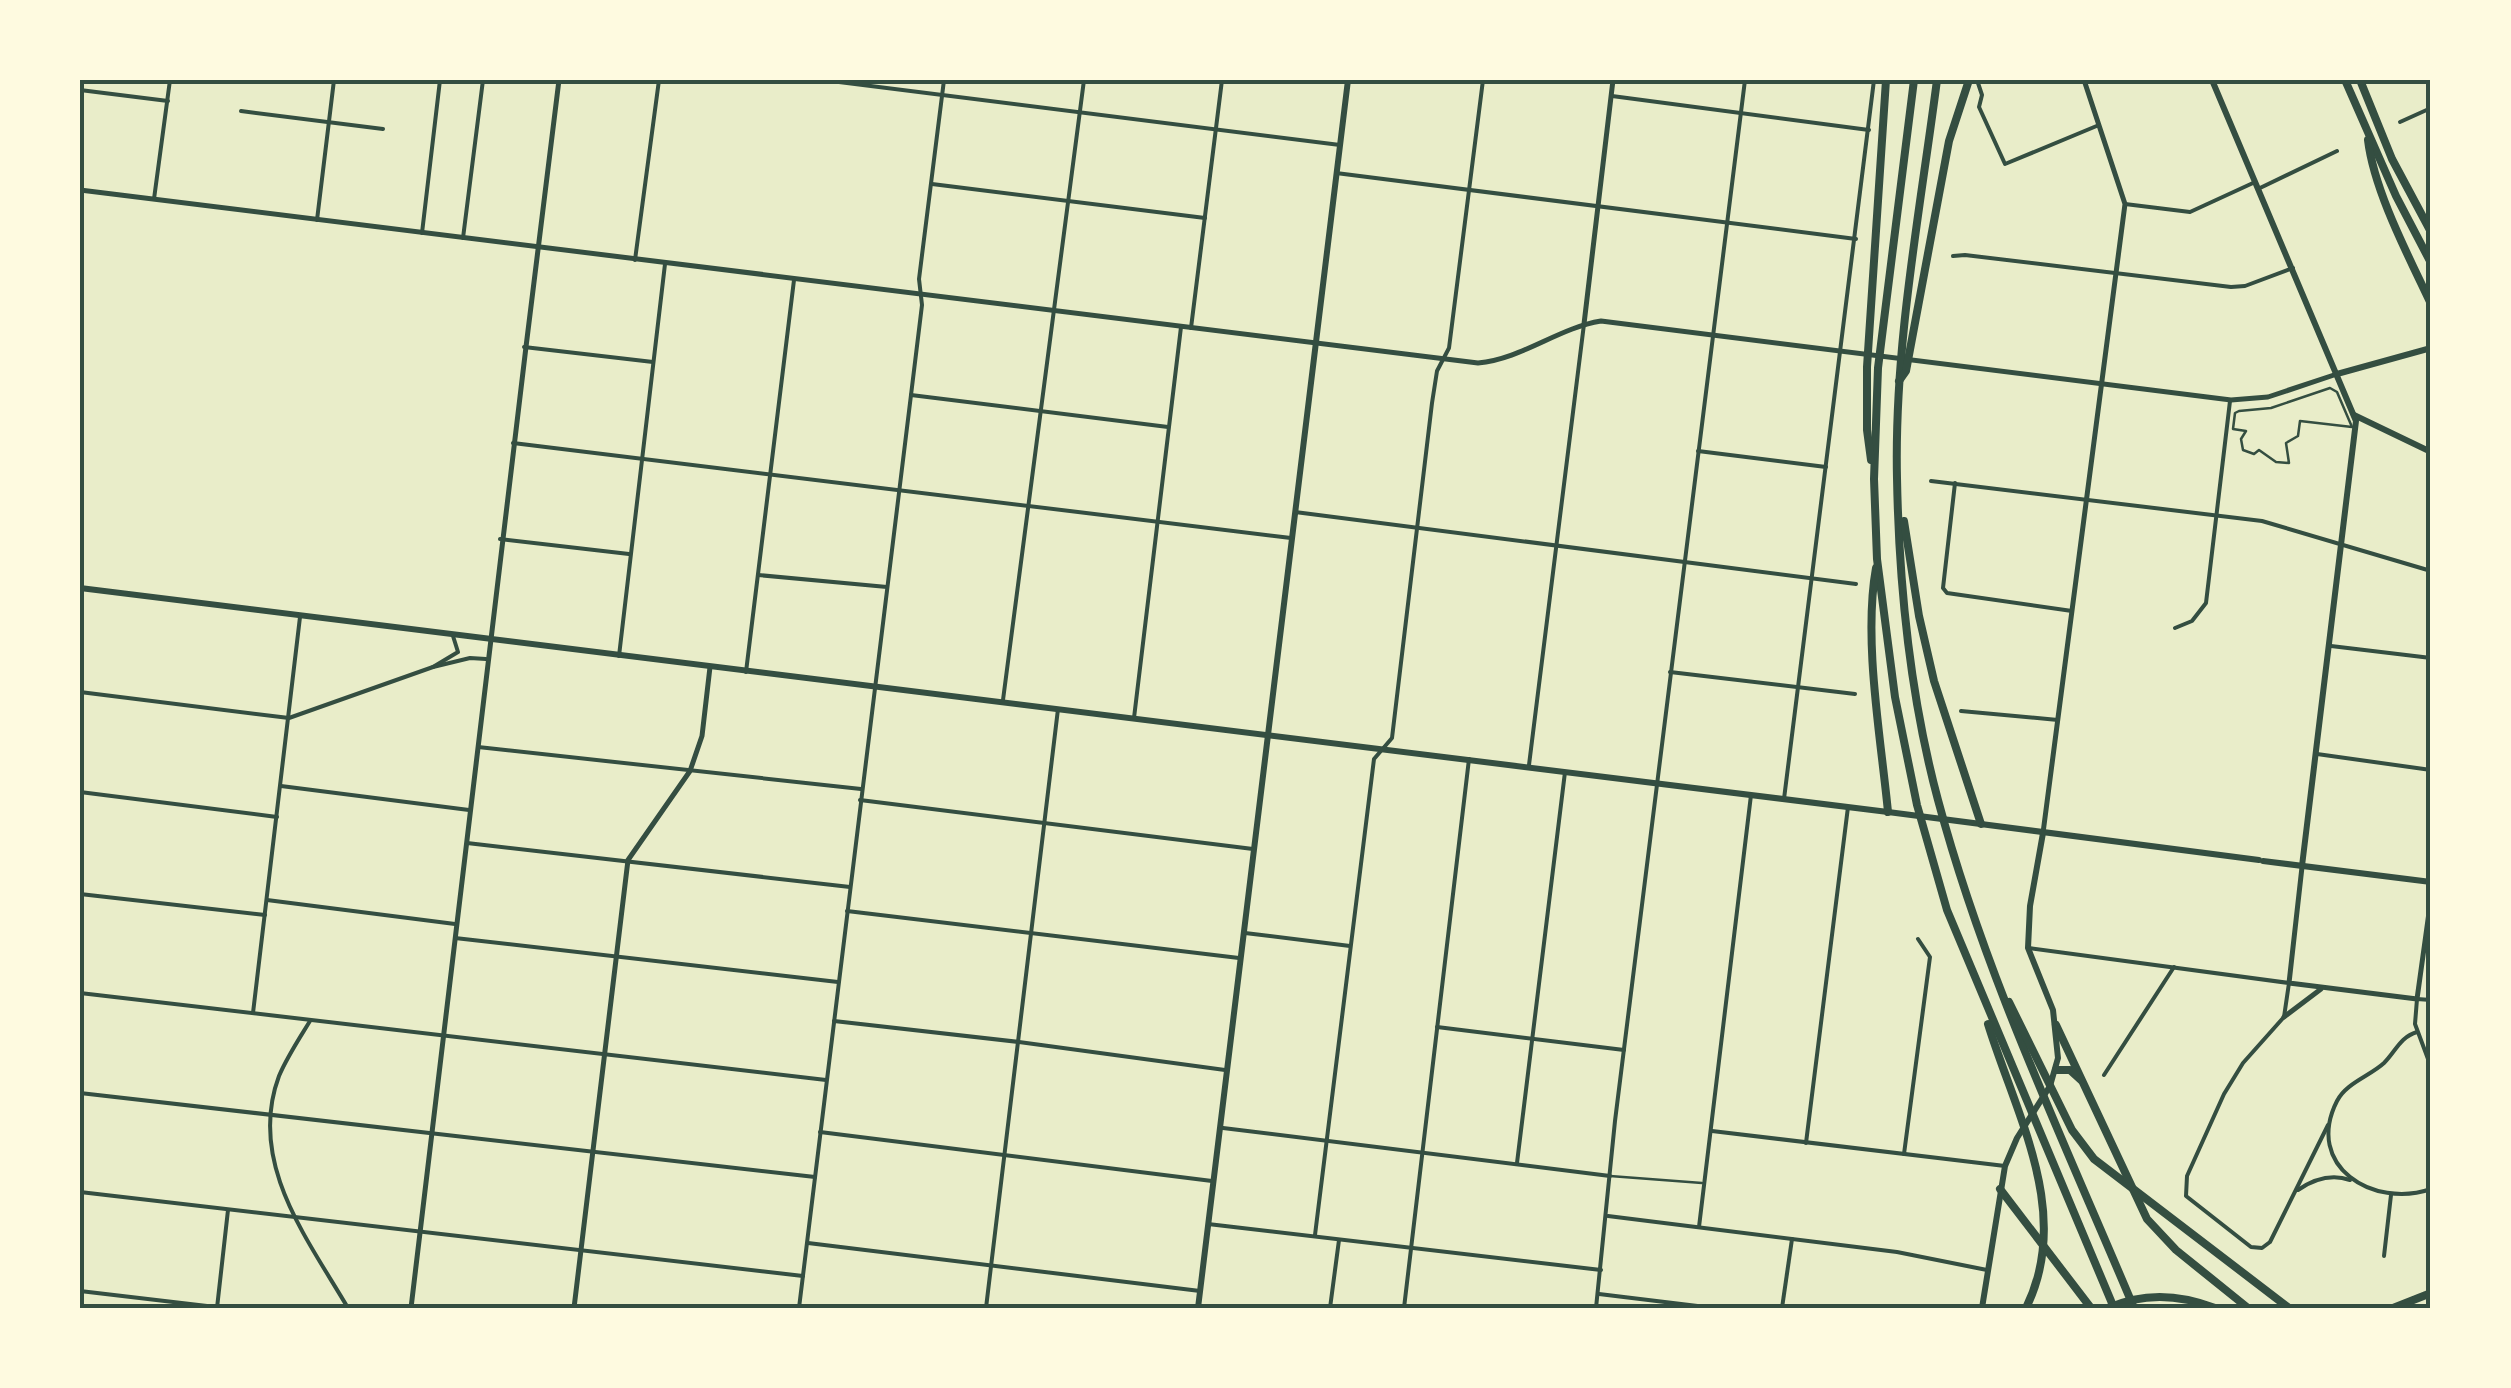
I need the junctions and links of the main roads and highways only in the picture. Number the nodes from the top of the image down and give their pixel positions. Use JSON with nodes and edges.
{"nodes":[{"id":1,"x":1348,"y":80,"type":"edge"},
{"id":2,"x":1886,"y":80,"type":"edge"},
{"id":3,"x":1914,"y":80,"type":"edge"},
{"id":4,"x":1937,"y":80,"type":"edge"},
{"id":5,"x":1968,"y":80,"type":"edge"},
{"id":6,"x":2212,"y":80,"type":"edge"},
{"id":7,"x":2345,"y":80,"type":"edge"},
{"id":8,"x":2360,"y":80,"type":"edge"},
{"id":9,"x":2367,"y":131,"type":"junction"},
{"id":10,"x":2431,"y":232,"type":"edge"},
{"id":11,"x":2431,"y":263,"type":"edge"},
{"id":12,"x":2431,"y":304,"type":"edge"},
{"id":13,"x":1906,"y":347,"type":"junction"},
{"id":14,"x":2431,"y":348,"type":"edge"},
{"id":15,"x":1872,"y":368,"type":"junction"},
{"id":16,"x":2337,"y":374,"type":"junction"},
{"id":17,"x":2353,"y":414,"type":"junction"},
{"id":18,"x":2431,"y":452,"type":"edge"},
{"id":19,"x":1897,"y":478,"type":"junction"},
{"id":20,"x":1878,"y":559,"type":"junction"},
{"id":21,"x":80,"y":588,"type":"edge"},
{"id":22,"x":1267,"y":734,"type":"junction"},
{"id":23,"x":1888,"y":812,"type":"junction"},
{"id":24,"x":1980,"y":824,"type":"junction"},
{"id":25,"x":2043,"y":833,"type":"junction"},
{"id":26,"x":2302,"y":866,"type":"junction"},
{"id":27,"x":2431,"y":882,"type":"edge"},
{"id":28,"x":1992,"y":971,"type":"junction"},
{"id":29,"x":1975,"y":982,"type":"junction"},
{"id":30,"x":2056,"y":1025,"type":"junction"},
{"id":31,"x":2056,"y":1072,"type":"junction"},
{"id":32,"x":2083,"y":1084,"type":"junction"},
{"id":33,"x":2000,"y":1189,"type":"junction"},
{"id":34,"x":2431,"y":1293,"type":"edge"},
{"id":35,"x":2090,"y":1307,"type":"edge"},
{"id":36,"x":1198,"y":1308,"type":"edge"},
{"id":37,"x":1982,"y":1308,"type":"edge"},
{"id":38,"x":2026,"y":1308,"type":"edge"},
{"id":39,"x":2111,"y":1308,"type":"edge"},
{"id":40,"x":2134,"y":1308,"type":"edge"},
{"id":41,"x":2215,"y":1308,"type":"edge"},
{"id":42,"x":2248,"y":1308,"type":"edge"},
{"id":43,"x":2289,"y":1308,"type":"edge"},
{"id":44,"x":2392,"y":1308,"type":"edge"}],
"edges":[{"from":1,"to":22,"type":"main road"},
{"from":2,"to":15,"type":"highway"},
{"from":3,"to":15,"type":"highway"},
{"from":4,"to":13,"type":"highway"},
{"from":5,"to":13,"type":"highway"},
{"from":6,"to":16,"type":"main road"},
{"from":7,"to":9,"type":"highway"},
{"from":8,"to":10,"type":"highway"},
{"from":9,"to":11,"type":"highway"},
{"from":9,"to":12,"type":"highway"},
{"from":13,"to":19,"type":"highway"},
{"from":14,"to":16,"type":"main road"},
{"from":15,"to":20,"type":"highway"},
{"from":16,"to":17,"type":"main road"},
{"from":17,"to":18,"type":"main road"},
{"from":17,"to":26,"type":"main road"},
{"from":19,"to":24,"type":"highway"},
{"from":19,"to":28,"type":"highway"},
{"from":20,"to":23,"type":"highway"},
{"from":20,"to":29,"type":"highway"},
{"from":21,"to":22,"type":"main road"},
{"from":22,"to":23,"type":"main road"},
{"from":22,"to":36,"type":"main road"},
{"from":23,"to":24,"type":"main road"},
{"from":24,"to":25,"type":"main road"},
{"from":25,"to":26,"type":"main road"},
{"from":25,"to":30,"type":"main road"},
{"from":26,"to":27,"type":"main road"},
{"from":28,"to":40,"type":"highway"},
{"from":28,"to":43,"type":"highway"},
{"from":29,"to":38,"type":"highway"},
{"from":29,"to":39,"type":"highway"},
{"from":30,"to":31,"type":"main road"},
{"from":30,"to":32,"type":"highway"},
{"from":31,"to":32,"type":"highway"},
{"from":31,"to":33,"type":"main road"},
{"from":32,"to":42,"type":"highway"},
{"from":33,"to":35,"type":"highway"},
{"from":33,"to":37,"type":"main road"},
{"from":34,"to":44,"type":"highway"},
{"from":39,"to":41,"type":"highway"}]}
